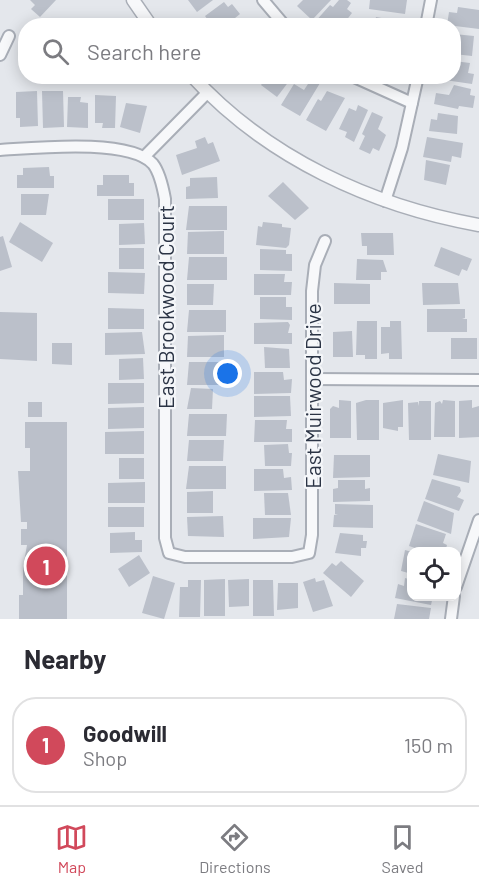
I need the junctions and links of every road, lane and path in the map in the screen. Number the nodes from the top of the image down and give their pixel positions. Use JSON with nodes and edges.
{"nodes":[{"id":1,"x":133,"y":0,"type":"edge"},
{"id":2,"x":263,"y":0,"type":"edge"},
{"id":3,"x":431,"y":0,"type":"edge"},
{"id":4,"x":146,"y":18,"type":"edge"},
{"id":5,"x":278,"y":18,"type":"edge"},
{"id":6,"x":428,"y":18,"type":"edge"},
{"id":7,"x":9,"y":36,"type":"dead end"},
{"id":8,"x":0,"y":55,"type":"edge"},
{"id":9,"x":199,"y":84,"type":"edge"},
{"id":10,"x":370,"y":84,"type":"edge"},
{"id":11,"x":416,"y":84,"type":"edge"},
{"id":12,"x":207,"y":93,"type":"junction"},
{"id":13,"x":412,"y":103,"type":"junction"},
{"id":14,"x":0,"y":150,"type":"edge"},
{"id":15,"x":144,"y":157,"type":"junction"},
{"id":16,"x":385,"y":201,"type":"junction"},
{"id":17,"x":479,"y":225,"type":"edge"},
{"id":18,"x":326,"y":241,"type":"dead end"},
{"id":19,"x":312,"y":379,"type":"junction"},
{"id":20,"x":479,"y":380,"type":"edge"},
{"id":21,"x":479,"y":519,"type":"edge"},
{"id":22,"x":476,"y":538,"type":"edge"},
{"id":23,"x":309,"y":553,"type":"joint"},
{"id":24,"x":461,"y":575,"type":"edge"},
{"id":25,"x":454,"y":601,"type":"edge"},
{"id":26,"x":452,"y":619,"type":"edge"}],
"edges":[{"from":1,"to":4,"type":"street"},
{"from":2,"to":5,"type":"street"},
{"from":3,"to":6,"type":"street"},
{"from":7,"to":8,"type":"street"},
{"from":9,"to":12,"type":"street"},
{"from":10,"to":13,"type":"street"},
{"from":11,"to":13,"type":"street"},
{"from":12,"to":15,"type":"street"},
{"from":12,"to":16,"type":"street"},
{"from":13,"to":16,"type":"street"},
{"from":14,"to":15,"type":"street"},
{"from":15,"to":23,"type":"street","name":"East Brookwood Court"},
{"from":16,"to":17,"type":"street"},
{"from":18,"to":19,"type":"street","name":"East Muirwood Drive"},
{"from":19,"to":20,"type":"street"},
{"from":19,"to":23,"type":"street","name":"East Muirwood Drive"},
{"from":21,"to":22,"type":"street"},
{"from":22,"to":24,"type":"street"},
{"from":25,"to":26,"type":"street"}]}
